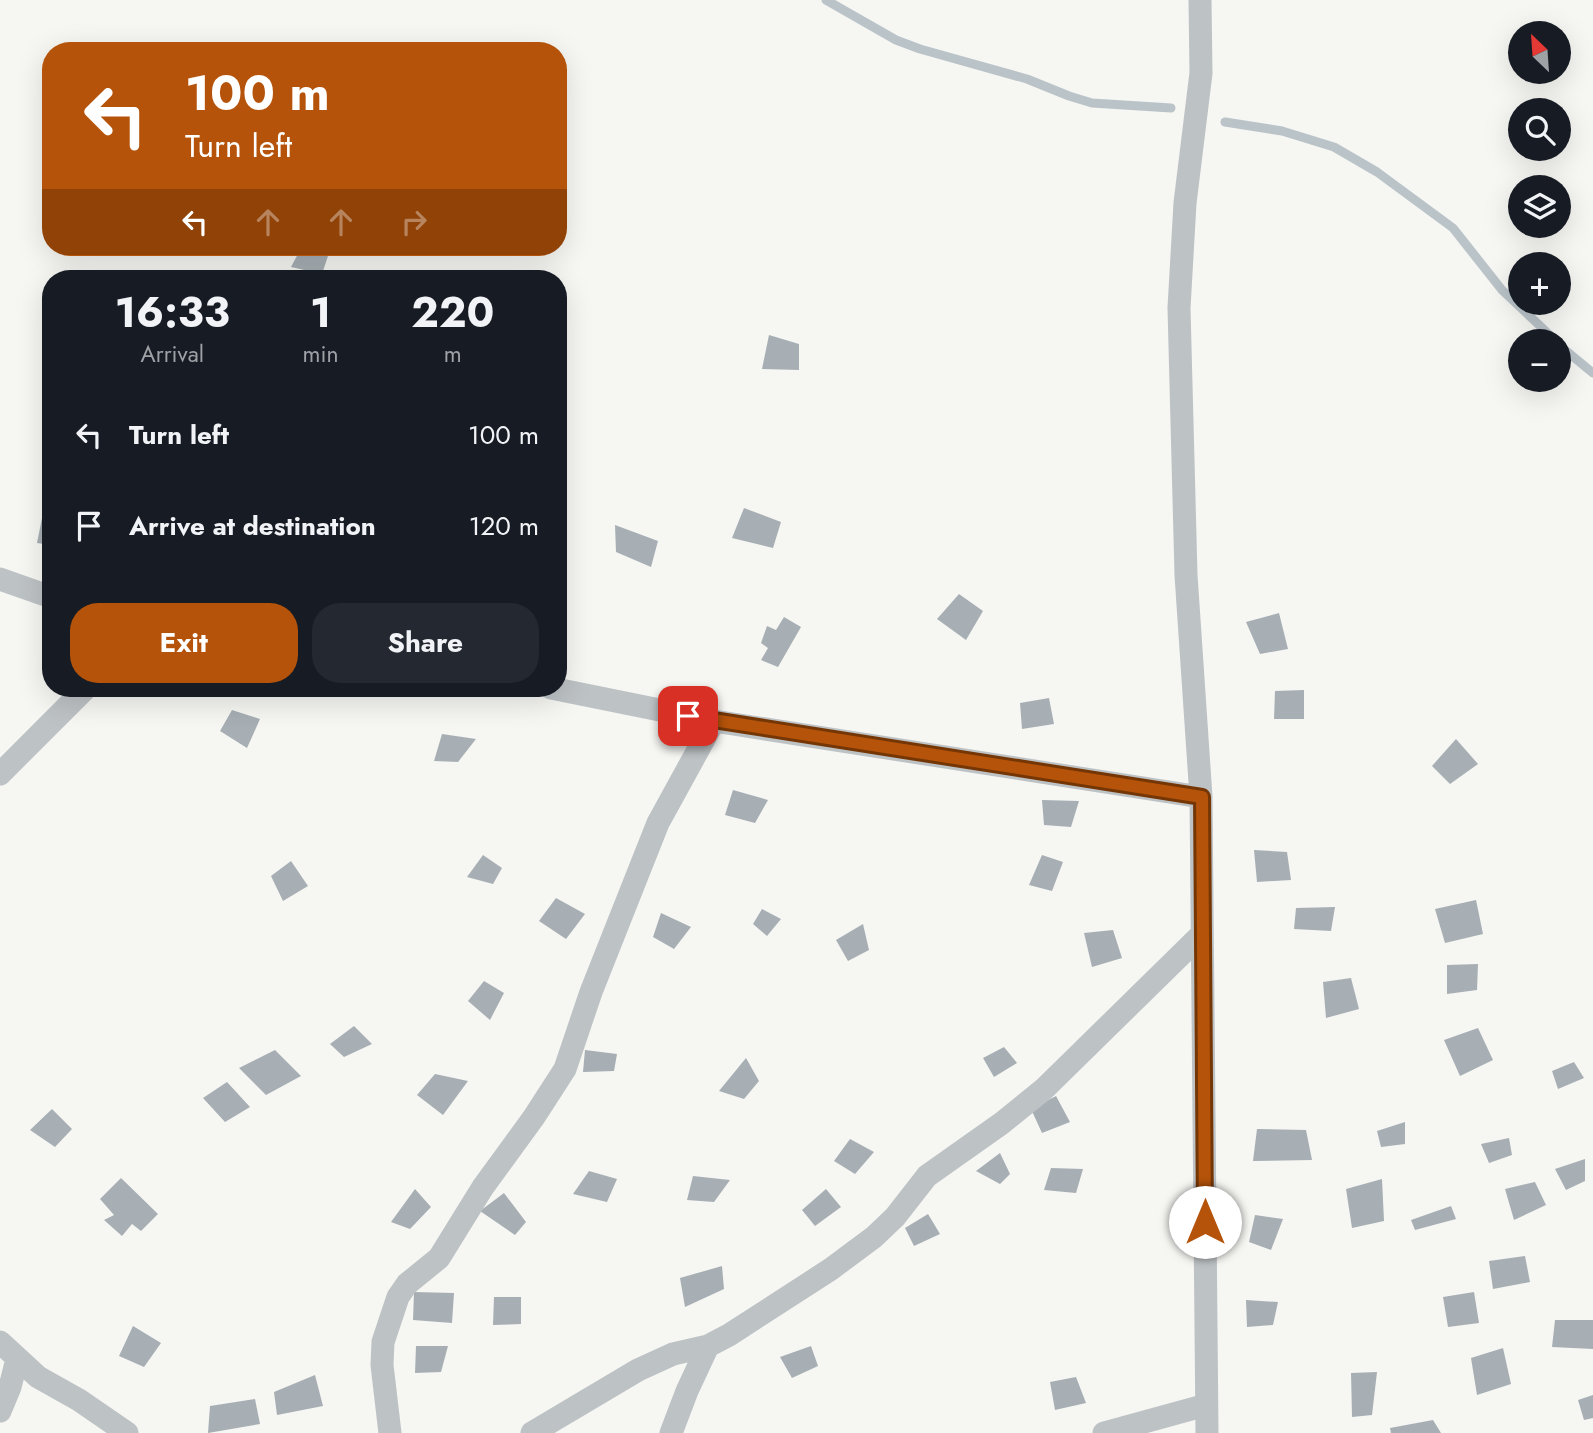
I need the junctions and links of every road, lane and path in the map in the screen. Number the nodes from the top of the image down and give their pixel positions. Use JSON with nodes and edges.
{"nodes":[{"id":1,"x":1200,"y":0,"type":"edge"},
{"id":2,"x":0,"y":579,"type":"edge"},
{"id":3,"x":42,"y":594,"type":"edge"},
{"id":4,"x":567,"y":691,"type":"edge"},
{"id":5,"x":77,"y":697,"type":"edge"},
{"id":6,"x":714,"y":721,"type":"junction"},
{"id":7,"x":0,"y":774,"type":"edge"},
{"id":8,"x":1202,"y":797,"type":"junction"},
{"id":9,"x":1202,"y":934,"type":"junction"},
{"id":10,"x":0,"y":1342,"type":"edge"},
{"id":11,"x":708,"y":1346,"type":"junction"},
{"id":12,"x":17,"y":1359,"type":"junction"},
{"id":13,"x":1206,"y":1405,"type":"junction"},
{"id":14,"x":0,"y":1411,"type":"edge"},
{"id":15,"x":127,"y":1433,"type":"edge"},
{"id":16,"x":390,"y":1433,"type":"edge"},
{"id":17,"x":532,"y":1433,"type":"edge"},
{"id":18,"x":671,"y":1433,"type":"edge"},
{"id":19,"x":1104,"y":1433,"type":"edge"},
{"id":20,"x":1206,"y":1433,"type":"edge"}],
"edges":[{"from":1,"to":8,"type":"street"},
{"from":2,"to":3,"type":"street"},
{"from":4,"to":6,"type":"street"},
{"from":5,"to":7,"type":"street"},
{"from":6,"to":8,"type":"street"},
{"from":6,"to":16,"type":"street"},
{"from":8,"to":9,"type":"street"},
{"from":9,"to":11,"type":"street"},
{"from":9,"to":13,"type":"street"},
{"from":10,"to":12,"type":"street"},
{"from":11,"to":17,"type":"street"},
{"from":11,"to":18,"type":"street"},
{"from":12,"to":14,"type":"street"},
{"from":12,"to":15,"type":"street"},
{"from":13,"to":19,"type":"street"},
{"from":13,"to":20,"type":"street"}]}
